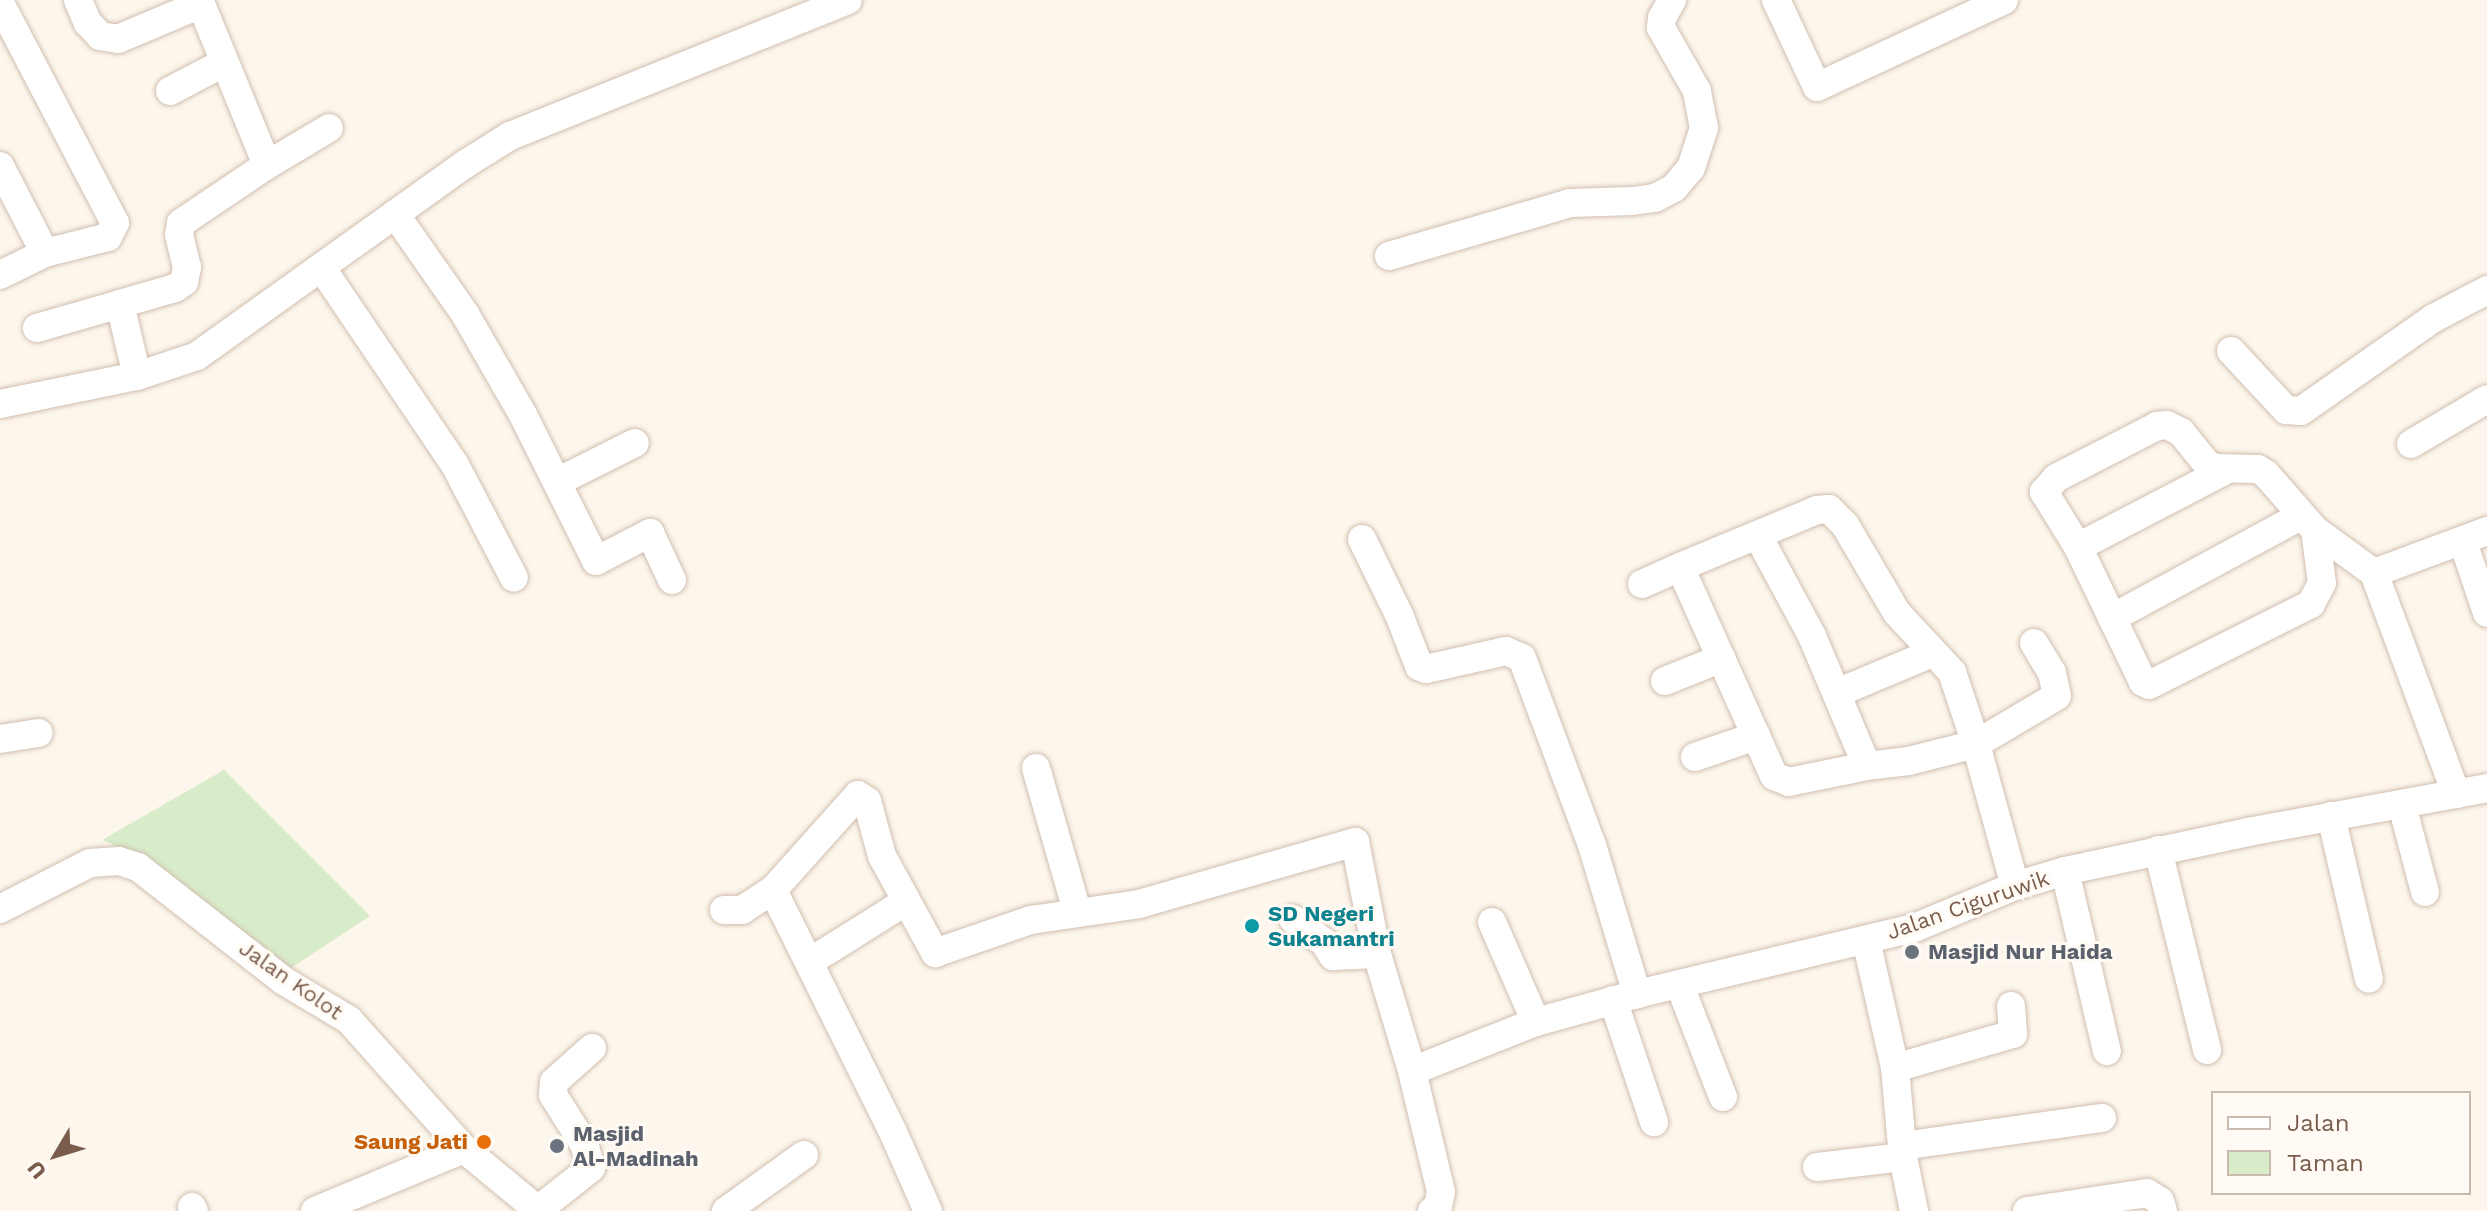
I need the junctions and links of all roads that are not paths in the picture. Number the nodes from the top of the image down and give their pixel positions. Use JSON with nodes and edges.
{"nodes":[{"id":1,"x":78,"y":0,"type":"edge"},
{"id":2,"x":1672,"y":0,"type":"edge"},
{"id":3,"x":1776,"y":0,"type":"edge"},
{"id":4,"x":2004,"y":0,"type":"edge"},
{"id":5,"x":200,"y":2,"type":"edge"},
{"id":6,"x":838,"y":2,"type":"edge"},
{"id":7,"x":0,"y":3,"type":"edge"},
{"id":8,"x":223,"y":63,"type":"junction"},
{"id":9,"x":170,"y":91,"type":"dead end"},
{"id":10,"x":329,"y":128,"type":"dead end"},
{"id":11,"x":267,"y":165,"type":"junction"},
{"id":12,"x":0,"y":166,"type":"edge"},
{"id":13,"x":395,"y":214,"type":"junction"},
{"id":14,"x":45,"y":253,"type":"junction"},
{"id":15,"x":1389,"y":256,"type":"dead end"},
{"id":16,"x":321,"y":267,"type":"junction"},
{"id":17,"x":0,"y":275,"type":"edge"},
{"id":18,"x":2487,"y":290,"type":"edge"},
{"id":19,"x":120,"y":304,"type":"junction"},
{"id":20,"x":37,"y":328,"type":"dead end"},
{"id":21,"x":2231,"y":351,"type":"dead end"},
{"id":22,"x":137,"y":376,"type":"junction"},
{"id":23,"x":2487,"y":399,"type":"edge"},
{"id":24,"x":0,"y":404,"type":"edge"},
{"id":25,"x":635,"y":443,"type":"dead end"},
{"id":26,"x":2411,"y":444,"type":"dead end"},
{"id":27,"x":2224,"y":471,"type":"junction"},
{"id":28,"x":557,"y":482,"type":"junction"},
{"id":29,"x":2308,"y":523,"type":"junction"},
{"id":30,"x":1758,"y":536,"type":"junction"},
{"id":31,"x":2475,"y":536,"type":"edge"},
{"id":32,"x":1362,"y":539,"type":"dead end"},
{"id":33,"x":2078,"y":547,"type":"junction"},
{"id":34,"x":1680,"y":567,"type":"junction"},
{"id":35,"x":2374,"y":573,"type":"junction"},
{"id":36,"x":514,"y":578,"type":"dead end"},
{"id":37,"x":672,"y":580,"type":"dead end"},
{"id":38,"x":1642,"y":584,"type":"dead end"},
{"id":39,"x":2487,"y":613,"type":"edge"},
{"id":40,"x":2112,"y":618,"type":"junction"},
{"id":41,"x":2034,"y":643,"type":"dead end"},
{"id":42,"x":1932,"y":653,"type":"junction"},
{"id":43,"x":1722,"y":658,"type":"junction"},
{"id":44,"x":1665,"y":681,"type":"dead end"},
{"id":45,"x":1837,"y":693,"type":"junction"},
{"id":46,"x":39,"y":733,"type":"dead end"},
{"id":47,"x":1756,"y":736,"type":"junction"},
{"id":48,"x":0,"y":739,"type":"edge"},
{"id":49,"x":1976,"y":744,"type":"junction"},
{"id":50,"x":1695,"y":757,"type":"dead end"},
{"id":51,"x":1867,"y":766,"type":"junction"},
{"id":52,"x":1036,"y":768,"type":"dead end"},
{"id":53,"x":2487,"y":788,"type":"edge"},
{"id":54,"x":2456,"y":794,"type":"junction"},
{"id":55,"x":2402,"y":805,"type":"junction"},
{"id":56,"x":2331,"y":816,"type":"junction"},
{"id":57,"x":2158,"y":850,"type":"junction"},
{"id":58,"x":2065,"y":871,"type":"junction"},
{"id":59,"x":2015,"y":886,"type":"junction"},
{"id":60,"x":773,"y":890,"type":"junction"},
{"id":61,"x":2425,"y":892,"type":"dead end"},
{"id":62,"x":905,"y":902,"type":"junction"},
{"id":63,"x":0,"y":909,"type":"edge"},
{"id":64,"x":724,"y":910,"type":"dead end"},
{"id":65,"x":1077,"y":911,"type":"junction"},
{"id":66,"x":1293,"y":919,"type":"dead end"},
{"id":67,"x":1492,"y":922,"type":"dead end"},
{"id":68,"x":1866,"y":940,"type":"junction"},
{"id":69,"x":1377,"y":954,"type":"junction"},
{"id":70,"x":811,"y":961,"type":"junction"},
{"id":71,"x":2369,"y":979,"type":"dead end"},
{"id":72,"x":1680,"y":986,"type":"junction"},
{"id":73,"x":1625,"y":997,"type":"junction"},
{"id":74,"x":2011,"y":1006,"type":"dead end"},
{"id":75,"x":1536,"y":1022,"type":"junction"},
{"id":76,"x":592,"y":1048,"type":"dead end"},
{"id":77,"x":2207,"y":1050,"type":"dead end"},
{"id":78,"x":2107,"y":1051,"type":"dead end"},
{"id":79,"x":1895,"y":1068,"type":"junction"},
{"id":80,"x":1412,"y":1071,"type":"junction"},
{"id":81,"x":1723,"y":1097,"type":"dead end"},
{"id":82,"x":2102,"y":1118,"type":"dead end"},
{"id":83,"x":1654,"y":1122,"type":"dead end"},
{"id":84,"x":464,"y":1149,"type":"junction"},
{"id":85,"x":1903,"y":1152,"type":"junction"},
{"id":86,"x":804,"y":1155,"type":"dead end"},
{"id":87,"x":1817,"y":1167,"type":"dead end"},
{"id":88,"x":539,"y":1210,"type":"edge"},
{"id":89,"x":315,"y":1211,"type":"edge"},
{"id":90,"x":726,"y":1211,"type":"edge"},
{"id":91,"x":928,"y":1211,"type":"edge"},
{"id":92,"x":1432,"y":1211,"type":"edge"},
{"id":93,"x":1914,"y":1211,"type":"edge"},
{"id":94,"x":2027,"y":1211,"type":"edge"},
{"id":95,"x":2163,"y":1211,"type":"edge"}],
"edges":[{"from":1,"to":5,"type":"street"},
{"from":2,"to":15,"type":"street"},
{"from":3,"to":4,"type":"street"},
{"from":5,"to":8,"type":"street"},
{"from":6,"to":13,"type":"street"},
{"from":7,"to":14,"type":"street"},
{"from":8,"to":9,"type":"street"},
{"from":8,"to":11,"type":"street"},
{"from":10,"to":11,"type":"street"},
{"from":11,"to":19,"type":"street"},
{"from":12,"to":14,"type":"street"},
{"from":13,"to":16,"type":"street"},
{"from":13,"to":28,"type":"street"},
{"from":14,"to":17,"type":"street"},
{"from":16,"to":22,"type":"street"},
{"from":16,"to":36,"type":"street"},
{"from":18,"to":21,"type":"street"},
{"from":19,"to":20,"type":"street"},
{"from":19,"to":22,"type":"street"},
{"from":22,"to":24,"type":"street"},
{"from":23,"to":26,"type":"street"},
{"from":25,"to":28,"type":"street"},
{"from":27,"to":29,"type":"street"},
{"from":27,"to":33,"type":"street"},
{"from":27,"to":33,"type":"street"},
{"from":28,"to":37,"type":"street"},
{"from":29,"to":35,"type":"street"},
{"from":29,"to":40,"type":"street"},
{"from":29,"to":40,"type":"street"},
{"from":30,"to":34,"type":"street"},
{"from":30,"to":42,"type":"street"},
{"from":30,"to":45,"type":"street"},
{"from":31,"to":35,"type":"street"},
{"from":31,"to":39,"type":"street"},
{"from":32,"to":73,"type":"street"},
{"from":33,"to":40,"type":"street"},
{"from":34,"to":38,"type":"street"},
{"from":34,"to":43,"type":"street"},
{"from":35,"to":54,"type":"street"},
{"from":41,"to":49,"type":"street"},
{"from":42,"to":45,"type":"street"},
{"from":42,"to":49,"type":"street"},
{"from":43,"to":44,"type":"street"},
{"from":43,"to":47,"type":"street"},
{"from":45,"to":51,"type":"street"},
{"from":46,"to":48,"type":"street"},
{"from":47,"to":50,"type":"street"},
{"from":47,"to":51,"type":"street"},
{"from":49,"to":51,"type":"street"},
{"from":49,"to":59,"type":"street"},
{"from":52,"to":65,"type":"street"},
{"from":53,"to":54,"type":"street","name":"Jalan Ciguruwik"},
{"from":54,"to":55,"type":"street","name":"Jalan Ciguruwik"},
{"from":55,"to":56,"type":"street","name":"Jalan Ciguruwik"},
{"from":55,"to":61,"type":"street"},
{"from":56,"to":57,"type":"street","name":"Jalan Ciguruwik"},
{"from":56,"to":71,"type":"street"},
{"from":57,"to":58,"type":"street","name":"Jalan Ciguruwik"},
{"from":57,"to":77,"type":"street"},
{"from":58,"to":59,"type":"street","name":"Jalan Ciguruwik"},
{"from":58,"to":78,"type":"street"},
{"from":59,"to":68,"type":"street","name":"Jalan Ciguruwik"},
{"from":60,"to":62,"type":"street"},
{"from":60,"to":64,"type":"street"},
{"from":60,"to":70,"type":"street"},
{"from":62,"to":65,"type":"street"},
{"from":62,"to":70,"type":"street"},
{"from":63,"to":84,"type":"street","name":"Jalan Kolot"},
{"from":65,"to":69,"type":"street"},
{"from":66,"to":69,"type":"street"},
{"from":67,"to":75,"type":"street"},
{"from":68,"to":72,"type":"street","name":"Jalan Ciguruwik"},
{"from":68,"to":79,"type":"street"},
{"from":69,"to":80,"type":"street"},
{"from":70,"to":91,"type":"street"},
{"from":72,"to":73,"type":"street","name":"Jalan Ciguruwik"},
{"from":72,"to":81,"type":"street"},
{"from":73,"to":75,"type":"street","name":"Jalan Ciguruwik"},
{"from":73,"to":83,"type":"street"},
{"from":74,"to":79,"type":"street"},
{"from":75,"to":80,"type":"street","name":"Jalan Ciguruwik"},
{"from":76,"to":88,"type":"street"},
{"from":79,"to":85,"type":"street"},
{"from":80,"to":92,"type":"street"},
{"from":82,"to":85,"type":"street"},
{"from":84,"to":88,"type":"street","name":"Jalan Kolot"},
{"from":84,"to":89,"type":"street"},
{"from":85,"to":87,"type":"street"},
{"from":85,"to":93,"type":"street"},
{"from":86,"to":90,"type":"street"},
{"from":94,"to":95,"type":"street"}]}
